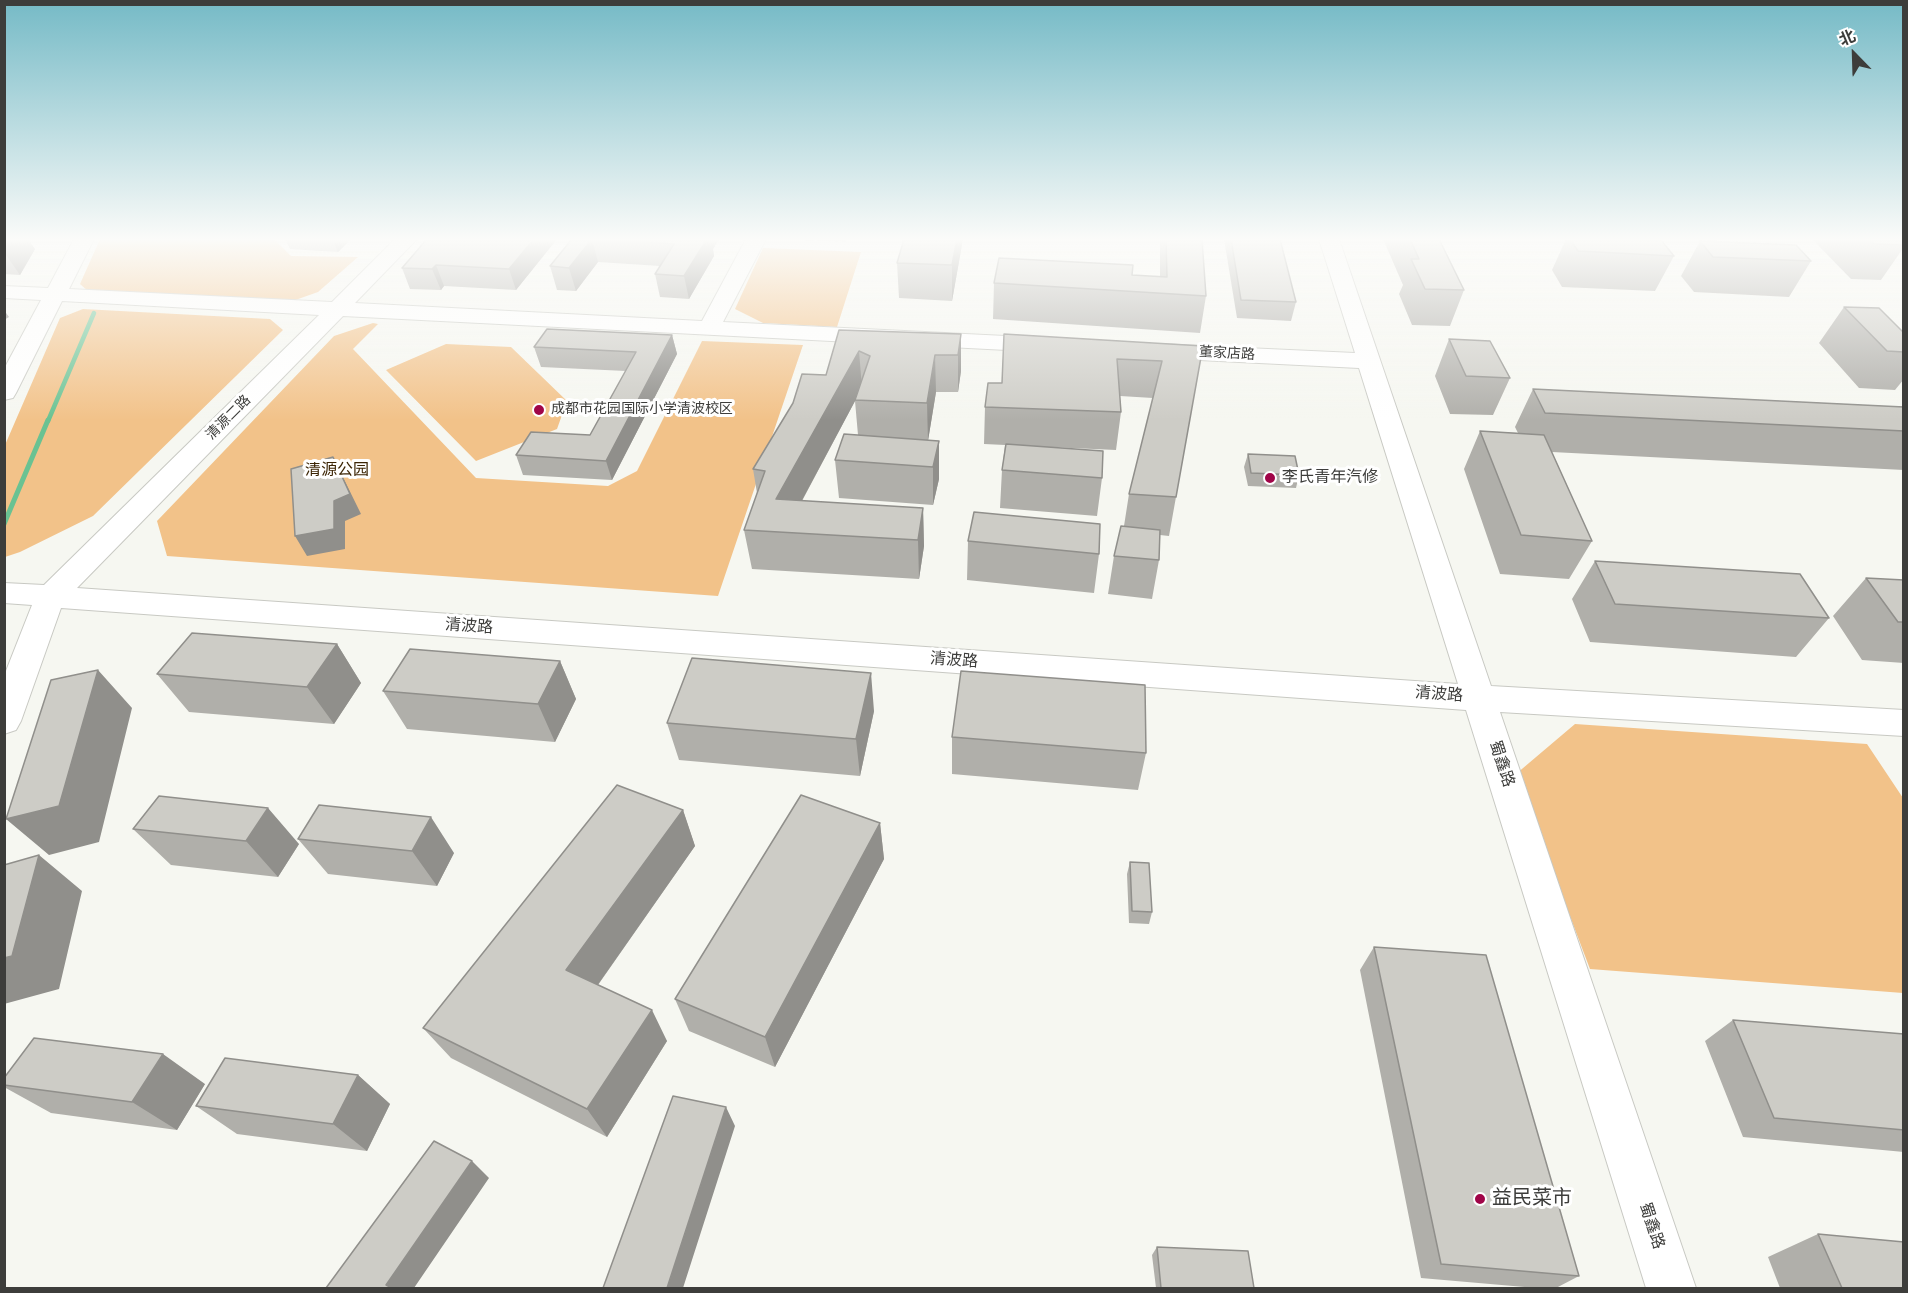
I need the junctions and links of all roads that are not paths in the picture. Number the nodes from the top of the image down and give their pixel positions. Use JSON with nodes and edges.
{"nodes":[{"id":1,"x":53,"y":299,"type":"edge"},
{"id":2,"x":142,"y":299,"type":"edge"},
{"id":3,"x":347,"y":299,"type":"edge"},
{"id":4,"x":725,"y":299,"type":"edge"},
{"id":5,"x":1349,"y":299,"type":"edge"},
{"id":6,"x":337,"y":309,"type":"junction"},
{"id":7,"x":710,"y":328,"type":"junction"},
{"id":8,"x":1063,"y":346,"type":"edge"},
{"id":9,"x":1134,"y":349,"type":"edge"},
{"id":10,"x":1370,"y":361,"type":"junction"},
{"id":11,"x":4,"y":393,"type":"edge"},
{"id":12,"x":4,"y":593,"type":"edge"},
{"id":13,"x":50,"y":597,"type":"junction"},
{"id":14,"x":1479,"y":698,"type":"junction"},
{"id":15,"x":4,"y":722,"type":"edge"},
{"id":16,"x":1904,"y":723,"type":"edge"},
{"id":17,"x":1671,"y":1288,"type":"edge"}],
"edges":[{"from":1,"to":11,"type":"street"},
{"from":2,"to":6,"type":"street"},
{"from":3,"to":6,"type":"street","name":"清源二路"},
{"from":4,"to":7,"type":"street"},
{"from":5,"to":10,"type":"street","name":"蜀鑫路"},
{"from":6,"to":7,"type":"street"},
{"from":6,"to":13,"type":"street","name":"清源二路"},
{"from":7,"to":8,"type":"street"},
{"from":9,"to":10,"type":"street","name":"董家店路"},
{"from":10,"to":14,"type":"street","name":"蜀鑫路"},
{"from":12,"to":13,"type":"street","name":"清波路"},
{"from":13,"to":14,"type":"street","name":"清波路"},
{"from":13,"to":15,"type":"street"},
{"from":14,"to":16,"type":"street","name":"清波路"},
{"from":14,"to":17,"type":"street","name":"蜀鑫路"}]}
